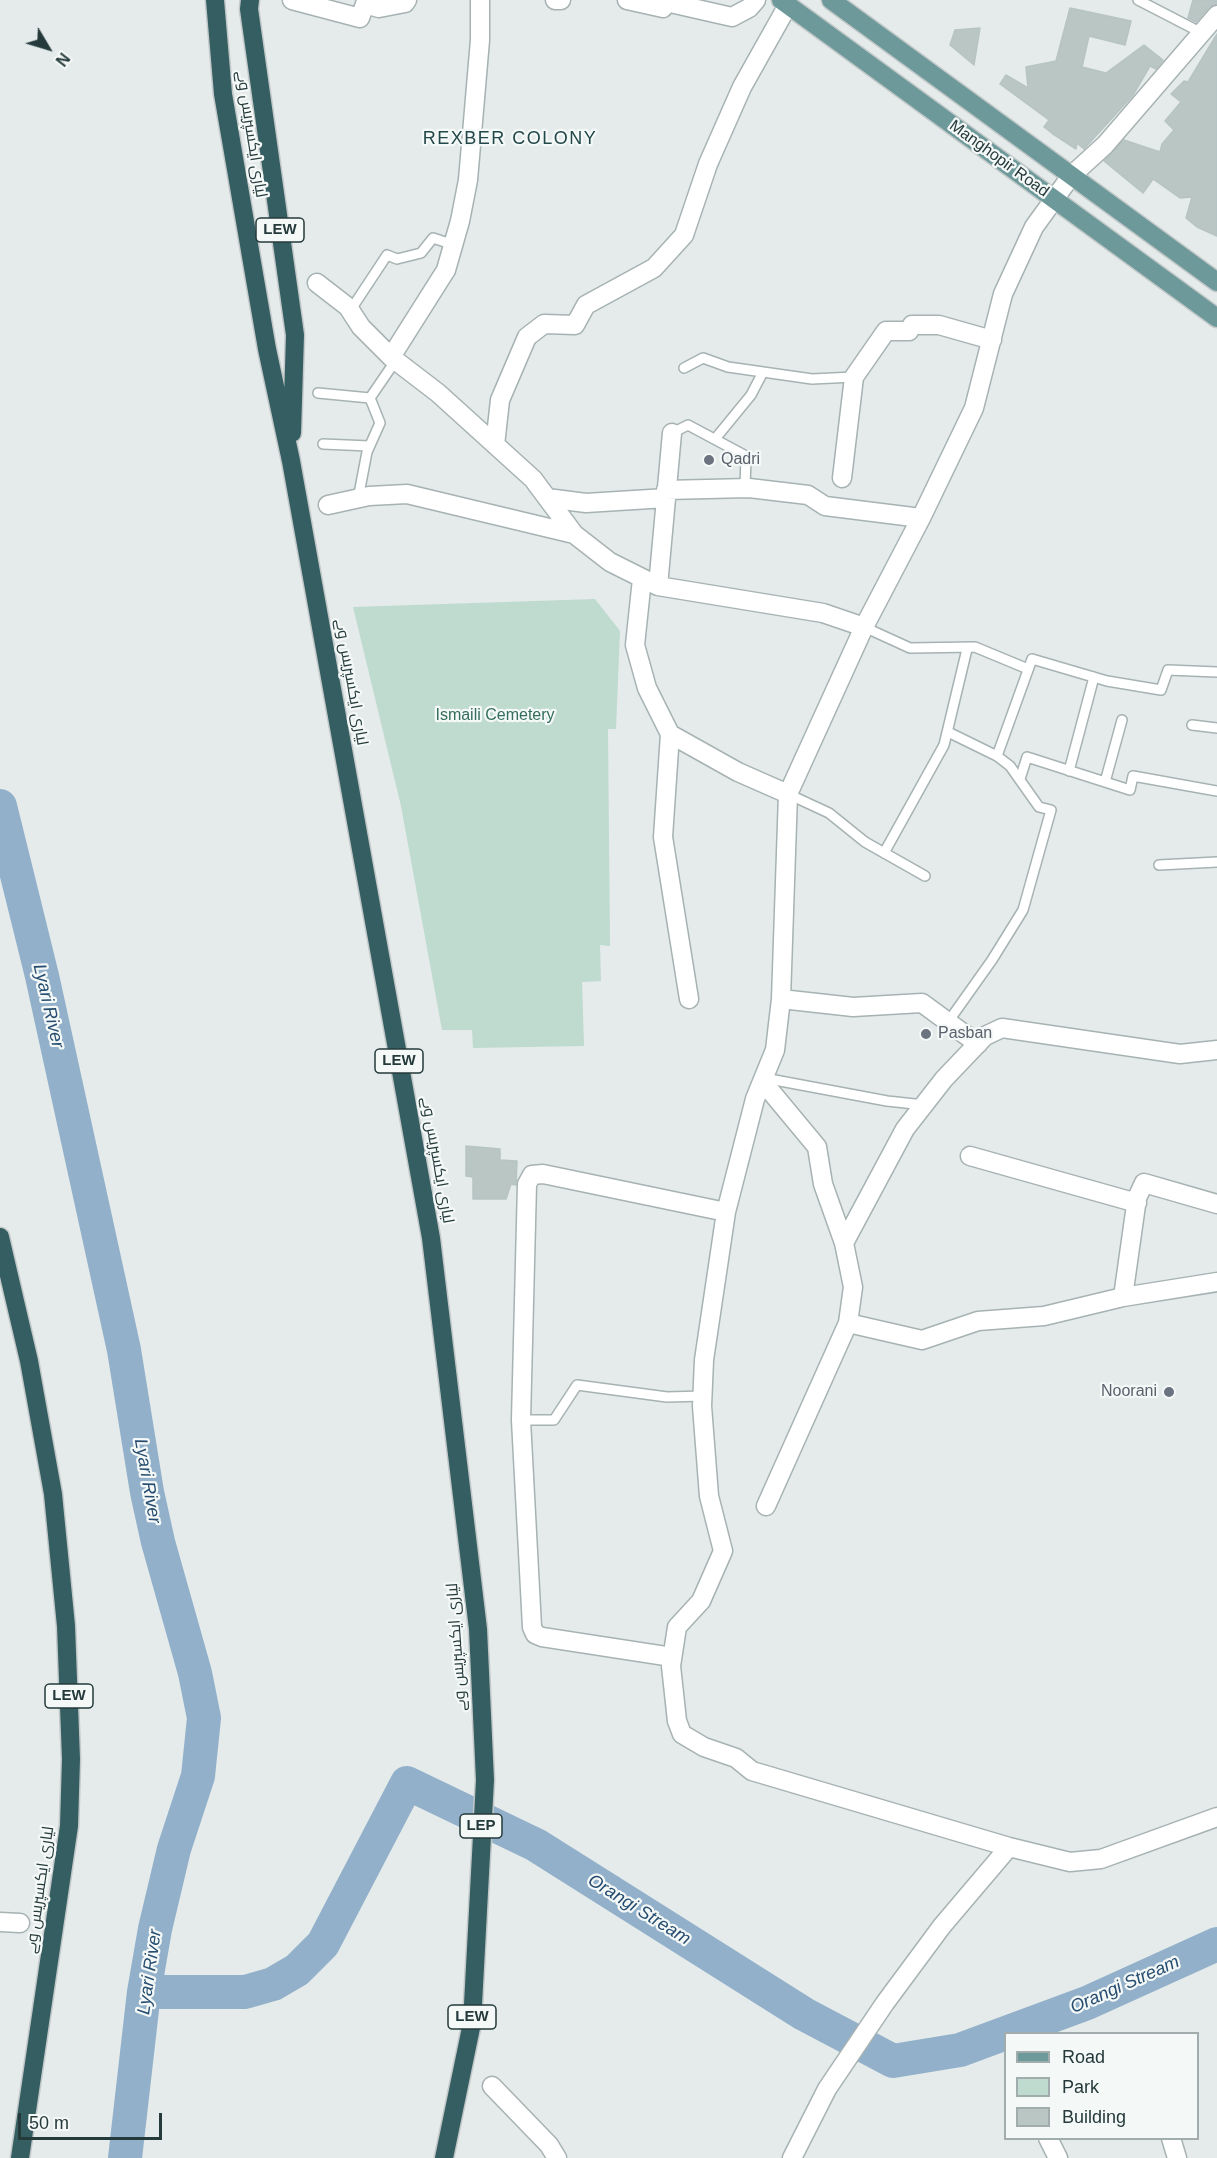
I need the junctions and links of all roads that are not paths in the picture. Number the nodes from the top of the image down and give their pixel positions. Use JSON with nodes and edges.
{"nodes":[{"id":1,"x":215,"y":0,"type":"edge"},
{"id":2,"x":250,"y":0,"type":"edge"},
{"id":3,"x":292,"y":0,"type":"edge"},
{"id":4,"x":407,"y":0,"type":"edge"},
{"id":5,"x":480,"y":0,"type":"edge"},
{"id":6,"x":555,"y":0,"type":"edge"},
{"id":7,"x":561,"y":0,"type":"edge"},
{"id":8,"x":627,"y":0,"type":"edge"},
{"id":9,"x":756,"y":0,"type":"edge"},
{"id":10,"x":831,"y":0,"type":"edge"},
{"id":11,"x":1138,"y":0,"type":"edge"},
{"id":12,"x":369,"y":2,"type":"edge"},
{"id":13,"x":784,"y":2,"type":"edge"},
{"id":14,"x":1217,"y":15,"type":"edge"},
{"id":15,"x":1200,"y":32,"type":"junction"},
{"id":16,"x":1071,"y":176,"type":"junction"},
{"id":17,"x":1054,"y":200,"type":"junction"},
{"id":18,"x":454,"y":245,"type":"junction"},
{"id":19,"x":1217,"y":282,"type":"edge"},
{"id":20,"x":317,"y":283,"type":"dead end"},
{"id":21,"x":350,"y":311,"type":"junction"},
{"id":22,"x":1217,"y":318,"type":"edge"},
{"id":23,"x":992,"y":340,"type":"junction"},
{"id":24,"x":393,"y":358,"type":"junction"},
{"id":25,"x":684,"y":368,"type":"dead end"},
{"id":26,"x":763,"y":372,"type":"junction"},
{"id":27,"x":854,"y":377,"type":"junction"},
{"id":28,"x":318,"y":393,"type":"dead end"},
{"id":29,"x":370,"y":398,"type":"junction"},
{"id":30,"x":672,"y":433,"type":"joint"},
{"id":31,"x":715,"y":439,"type":"junction"},
{"id":32,"x":323,"y":444,"type":"dead end"},
{"id":33,"x":495,"y":445,"type":"junction"},
{"id":34,"x":369,"y":446,"type":"junction"},
{"id":35,"x":291,"y":461,"type":"junction"},
{"id":36,"x":842,"y":477,"type":"dead end"},
{"id":37,"x":745,"y":488,"type":"junction"},
{"id":38,"x":666,"y":494,"type":"junction"},
{"id":39,"x":547,"y":498,"type":"junction"},
{"id":40,"x":358,"y":499,"type":"junction"},
{"id":41,"x":328,"y":505,"type":"dead end"},
{"id":42,"x":921,"y":518,"type":"junction"},
{"id":43,"x":574,"y":534,"type":"junction"},
{"id":44,"x":650,"y":583,"type":"junction"},
{"id":45,"x":864,"y":627,"type":"junction"},
{"id":46,"x":967,"y":649,"type":"junction"},
{"id":47,"x":1028,"y":669,"type":"junction"},
{"id":48,"x":1217,"y":672,"type":"edge"},
{"id":49,"x":1094,"y":677,"type":"junction"},
{"id":50,"x":1122,"y":720,"type":"dead end"},
{"id":51,"x":1192,"y":725,"type":"dead end"},
{"id":52,"x":1217,"y":728,"type":"edge"},
{"id":53,"x":948,"y":732,"type":"junction"},
{"id":54,"x":670,"y":734,"type":"junction"},
{"id":55,"x":997,"y":756,"type":"junction"},
{"id":56,"x":1068,"y":771,"type":"junction"},
{"id":57,"x":1020,"y":779,"type":"junction"},
{"id":58,"x":1105,"y":782,"type":"junction"},
{"id":59,"x":1217,"y":790,"type":"edge"},
{"id":60,"x":788,"y":794,"type":"junction"},
{"id":61,"x":884,"y":853,"type":"junction"},
{"id":62,"x":1217,"y":862,"type":"edge"},
{"id":63,"x":1159,"y":866,"type":"dead end"},
{"id":64,"x":925,"y":876,"type":"dead end"},
{"id":65,"x":689,"y":999,"type":"dead end"},
{"id":66,"x":781,"y":999,"type":"junction"},
{"id":67,"x":948,"y":1022,"type":"junction"},
{"id":68,"x":978,"y":1044,"type":"junction"},
{"id":69,"x":1217,"y":1050,"type":"edge"},
{"id":70,"x":763,"y":1080,"type":"junction"},
{"id":71,"x":924,"y":1105,"type":"junction"},
{"id":72,"x":970,"y":1156,"type":"dead end"},
{"id":73,"x":1137,"y":1203,"type":"junction"},
{"id":74,"x":1217,"y":1204,"type":"edge"},
{"id":75,"x":726,"y":1212,"type":"junction"},
{"id":76,"x":0,"y":1237,"type":"edge"},
{"id":77,"x":844,"y":1243,"type":"junction"},
{"id":78,"x":1217,"y":1282,"type":"edge"},
{"id":79,"x":1123,"y":1297,"type":"junction"},
{"id":80,"x":848,"y":1323,"type":"junction"},
{"id":81,"x":703,"y":1396,"type":"junction"},
{"id":82,"x":521,"y":1420,"type":"junction"},
{"id":83,"x":766,"y":1506,"type":"dead end"},
{"id":84,"x":672,"y":1657,"type":"junction"},
{"id":85,"x":485,"y":1780,"type":"joint"},
{"id":86,"x":1217,"y":1817,"type":"edge"},
{"id":87,"x":1009,"y":1847,"type":"junction"},
{"id":88,"x":478,"y":1873,"type":"joint"},
{"id":89,"x":0,"y":1922,"type":"edge"},
{"id":90,"x":20,"y":1923,"type":"dead end"},
{"id":91,"x":492,"y":2086,"type":"dead end"},
{"id":92,"x":1049,"y":2140,"type":"edge"},
{"id":93,"x":1171,"y":2140,"type":"edge"},
{"id":94,"x":20,"y":2158,"type":"edge"},
{"id":95,"x":444,"y":2158,"type":"edge"},
{"id":96,"x":557,"y":2158,"type":"edge"},
{"id":97,"x":792,"y":2158,"type":"edge"},
{"id":98,"x":1058,"y":2158,"type":"edge"},
{"id":99,"x":1177,"y":2158,"type":"edge"}],
"edges":[{"from":1,"to":35,"type":"highway","name":"لیاری ایکسپریس وے","number":"LEW"},
{"from":2,"to":35,"type":"highway","number":"LEW"},
{"from":3,"to":12,"type":"street"},
{"from":4,"to":12,"type":"street"},
{"from":5,"to":18,"type":"street"},
{"from":6,"to":7,"type":"street"},
{"from":8,"to":9,"type":"street"},
{"from":10,"to":16,"type":"main road","name":"Manghopir Road"},
{"from":11,"to":15,"type":"lane"},
{"from":13,"to":17,"type":"main road","name":"Manghopir Road"},
{"from":13,"to":33,"type":"street"},
{"from":14,"to":15,"type":"street"},
{"from":15,"to":16,"type":"street"},
{"from":16,"to":17,"type":"street"},
{"from":16,"to":19,"type":"main road","name":"Manghopir Road"},
{"from":17,"to":22,"type":"main road","name":"Manghopir Road"},
{"from":17,"to":23,"type":"street"},
{"from":18,"to":21,"type":"lane"},
{"from":18,"to":24,"type":"street"},
{"from":20,"to":21,"type":"street"},
{"from":21,"to":24,"type":"street"},
{"from":23,"to":27,"type":"street"},
{"from":23,"to":42,"type":"street"},
{"from":24,"to":29,"type":"lane"},
{"from":24,"to":33,"type":"street"},
{"from":25,"to":26,"type":"lane"},
{"from":26,"to":27,"type":"lane"},
{"from":26,"to":31,"type":"lane"},
{"from":27,"to":36,"type":"street"},
{"from":28,"to":29,"type":"lane"},
{"from":29,"to":34,"type":"lane"},
{"from":30,"to":31,"type":"lane"},
{"from":30,"to":38,"type":"street"},
{"from":31,"to":37,"type":"lane"},
{"from":32,"to":34,"type":"lane"},
{"from":33,"to":39,"type":"street"},
{"from":34,"to":40,"type":"lane"},
{"from":35,"to":85,"type":"highway","name":"لیاری ایکسپریس وے","number":"LEW"},
{"from":37,"to":38,"type":"street"},
{"from":37,"to":42,"type":"street"},
{"from":38,"to":39,"type":"street"},
{"from":38,"to":44,"type":"street"},
{"from":39,"to":43,"type":"street"},
{"from":40,"to":41,"type":"street"},
{"from":40,"to":43,"type":"street"},
{"from":42,"to":45,"type":"street"},
{"from":43,"to":44,"type":"street"},
{"from":44,"to":45,"type":"street"},
{"from":44,"to":54,"type":"street"},
{"from":45,"to":46,"type":"lane"},
{"from":45,"to":60,"type":"street"},
{"from":46,"to":47,"type":"lane"},
{"from":46,"to":53,"type":"lane"},
{"from":47,"to":49,"type":"lane"},
{"from":47,"to":55,"type":"lane"},
{"from":48,"to":49,"type":"lane"},
{"from":49,"to":56,"type":"lane"},
{"from":50,"to":58,"type":"lane"},
{"from":51,"to":52,"type":"lane"},
{"from":53,"to":55,"type":"lane"},
{"from":53,"to":61,"type":"lane"},
{"from":54,"to":60,"type":"street"},
{"from":54,"to":65,"type":"street"},
{"from":55,"to":57,"type":"lane"},
{"from":56,"to":57,"type":"lane"},
{"from":56,"to":58,"type":"lane"},
{"from":57,"to":67,"type":"lane"},
{"from":58,"to":59,"type":"lane"},
{"from":60,"to":61,"type":"lane"},
{"from":60,"to":66,"type":"street"},
{"from":61,"to":64,"type":"lane"},
{"from":62,"to":63,"type":"lane"},
{"from":66,"to":67,"type":"street"},
{"from":66,"to":70,"type":"street"},
{"from":67,"to":68,"type":"street"},
{"from":68,"to":69,"type":"street"},
{"from":68,"to":71,"type":"street"},
{"from":70,"to":71,"type":"lane"},
{"from":70,"to":75,"type":"street"},
{"from":70,"to":77,"type":"street"},
{"from":71,"to":77,"type":"street"},
{"from":72,"to":73,"type":"street"},
{"from":73,"to":74,"type":"street"},
{"from":73,"to":79,"type":"street"},
{"from":75,"to":81,"type":"street"},
{"from":75,"to":82,"type":"street"},
{"from":76,"to":94,"type":"highway","name":"لیاری ایکسپریس وے","number":"LEW"},
{"from":77,"to":80,"type":"street"},
{"from":78,"to":79,"type":"street"},
{"from":79,"to":80,"type":"street"},
{"from":80,"to":83,"type":"street"},
{"from":81,"to":82,"type":"lane"},
{"from":81,"to":84,"type":"street"},
{"from":82,"to":84,"type":"street"},
{"from":84,"to":87,"type":"street"},
{"from":85,"to":88,"type":"highway","name":"لیاری ایکسپریس وے","number":"LEP"},
{"from":86,"to":87,"type":"street"},
{"from":87,"to":97,"type":"street"},
{"from":88,"to":95,"type":"highway","name":"لیاری ایکسپریس وے","number":"LEW"},
{"from":89,"to":90,"type":"street"},
{"from":91,"to":96,"type":"street"},
{"from":92,"to":98,"type":"street"},
{"from":93,"to":99,"type":"street"}]}
